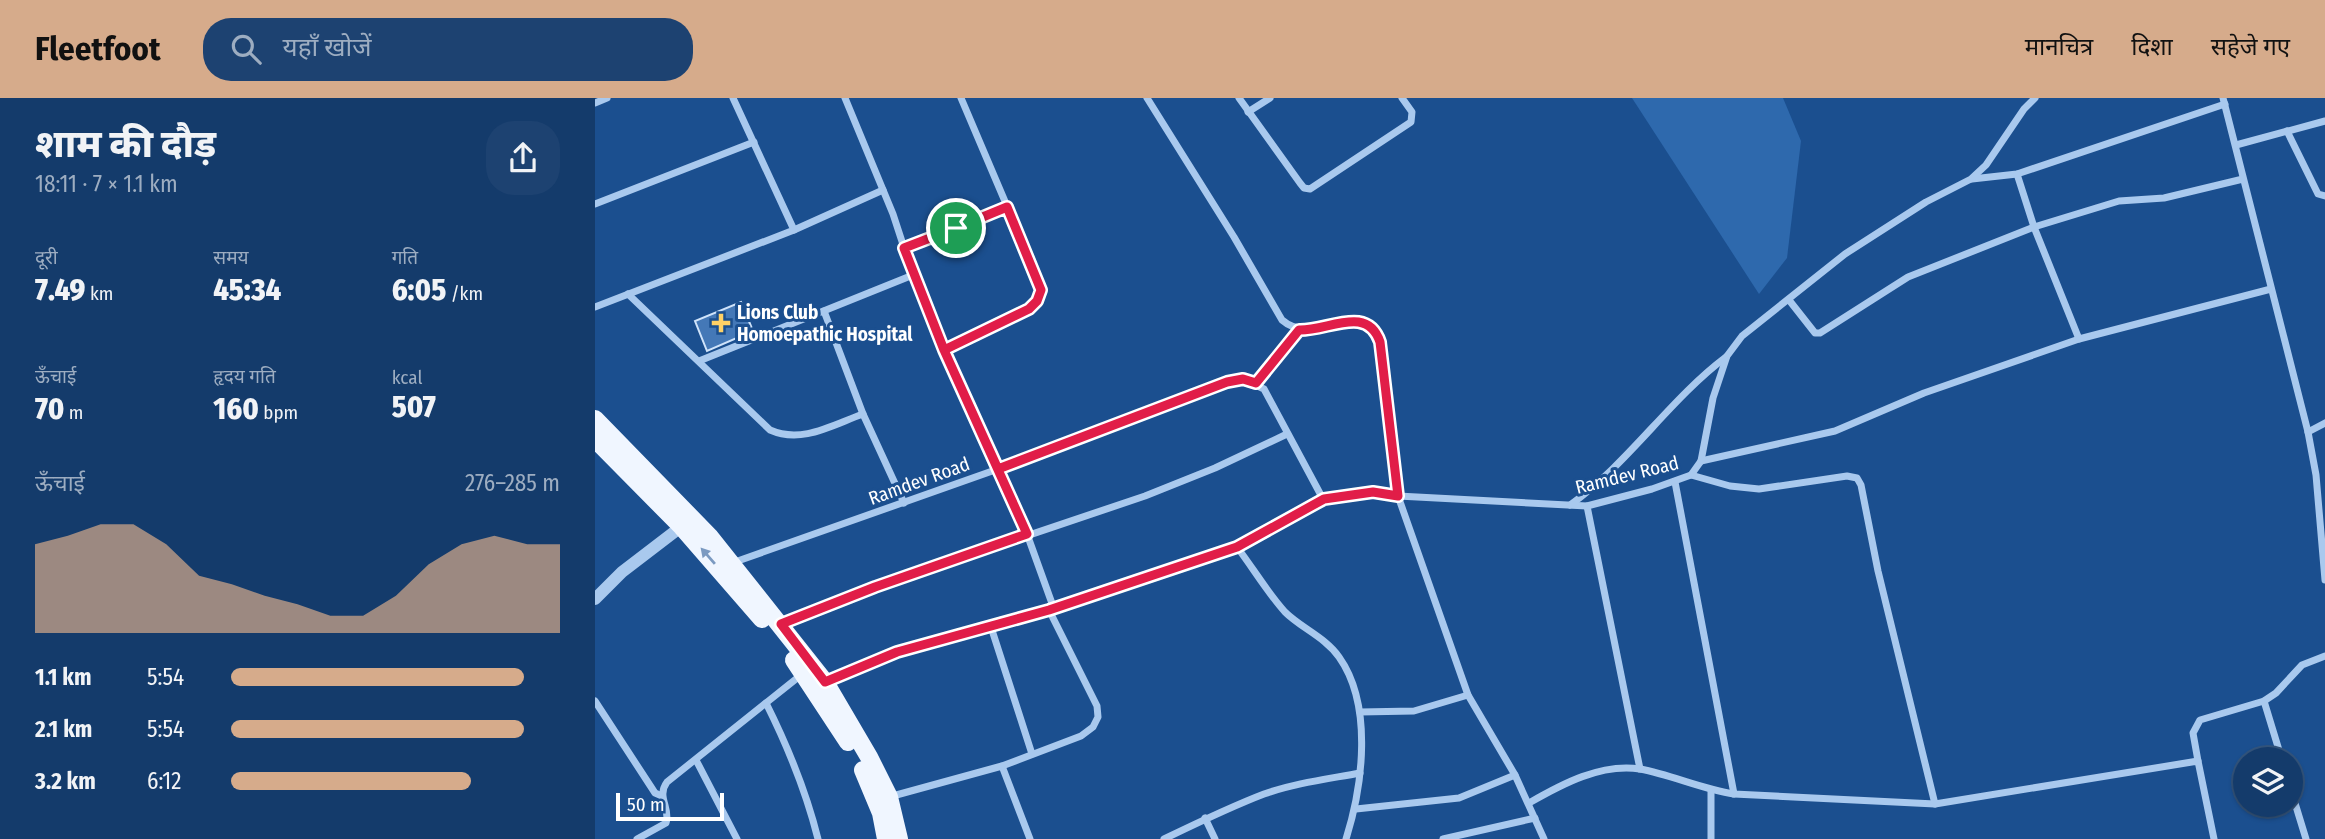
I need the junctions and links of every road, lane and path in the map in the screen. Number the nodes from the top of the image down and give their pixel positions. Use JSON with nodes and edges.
{"nodes":[{"id":1,"x":607,"y":98,"type":"edge"},
{"id":2,"x":733,"y":98,"type":"edge"},
{"id":3,"x":845,"y":98,"type":"edge"},
{"id":4,"x":961,"y":98,"type":"edge"},
{"id":5,"x":1147,"y":98,"type":"edge"},
{"id":6,"x":1239,"y":98,"type":"edge"},
{"id":7,"x":1269,"y":98,"type":"edge"},
{"id":8,"x":1402,"y":98,"type":"edge"},
{"id":9,"x":2035,"y":98,"type":"edge"},
{"id":10,"x":2224,"y":101,"type":"edge"},
{"id":11,"x":595,"y":103,"type":"edge"},
{"id":12,"x":1248,"y":111,"type":"junction"},
{"id":13,"x":2325,"y":121,"type":"edge"},
{"id":14,"x":2287,"y":131,"type":"junction"},
{"id":15,"x":754,"y":142,"type":"junction"},
{"id":16,"x":2236,"y":145,"type":"junction"},
{"id":17,"x":2017,"y":174,"type":"junction"},
{"id":18,"x":1971,"y":179,"type":"junction"},
{"id":19,"x":2243,"y":179,"type":"junction"},
{"id":20,"x":883,"y":190,"type":"junction"},
{"id":21,"x":2325,"y":197,"type":"edge"},
{"id":22,"x":595,"y":205,"type":"edge"},
{"id":23,"x":1007,"y":207,"type":"junction"},
{"id":24,"x":2034,"y":227,"type":"junction"},
{"id":25,"x":794,"y":230,"type":"junction"},
{"id":26,"x":904,"y":248,"type":"junction"},
{"id":27,"x":913,"y":275,"type":"junction"},
{"id":28,"x":2271,"y":289,"type":"junction"},
{"id":29,"x":628,"y":294,"type":"junction"},
{"id":30,"x":1789,"y":300,"type":"junction"},
{"id":31,"x":595,"y":307,"type":"edge"},
{"id":32,"x":824,"y":311,"type":"junction"},
{"id":33,"x":1299,"y":330,"type":"junction"},
{"id":34,"x":2079,"y":339,"type":"junction"},
{"id":35,"x":944,"y":350,"type":"junction"},
{"id":36,"x":1727,"y":356,"type":"junction"},
{"id":37,"x":699,"y":361,"type":"junction"},
{"id":38,"x":1256,"y":383,"type":"junction"},
{"id":39,"x":863,"y":414,"type":"junction"},
{"id":40,"x":595,"y":419,"type":"edge"},
{"id":41,"x":2325,"y":423,"type":"edge"},
{"id":42,"x":2308,"y":432,"type":"junction"},
{"id":43,"x":1287,"y":434,"type":"junction"},
{"id":44,"x":595,"y":439,"type":"edge"},
{"id":45,"x":1701,"y":461,"type":"junction"},
{"id":46,"x":998,"y":469,"type":"junction"},
{"id":47,"x":2325,"y":473,"type":"edge"},
{"id":48,"x":1691,"y":475,"type":"junction"},
{"id":49,"x":2315,"y":475,"type":"junction"},
{"id":50,"x":1675,"y":482,"type":"junction"},
{"id":51,"x":1398,"y":496,"type":"junction"},
{"id":52,"x":1324,"y":499,"type":"junction"},
{"id":53,"x":904,"y":503,"type":"junction"},
{"id":54,"x":1569,"y":506,"type":"junction"},
{"id":55,"x":1587,"y":506,"type":"junction"},
{"id":56,"x":687,"y":523,"type":"junction"},
{"id":57,"x":1027,"y":534,"type":"junction"},
{"id":58,"x":1237,"y":547,"type":"junction"},
{"id":59,"x":732,"y":562,"type":"junction"},
{"id":60,"x":2325,"y":580,"type":"edge"},
{"id":61,"x":595,"y":599,"type":"edge"},
{"id":62,"x":1051,"y":610,"type":"junction"},
{"id":63,"x":781,"y":624,"type":"junction"},
{"id":64,"x":991,"y":626,"type":"junction"},
{"id":65,"x":2325,"y":656,"type":"edge"},
{"id":66,"x":808,"y":670,"type":"junction"},
{"id":67,"x":825,"y":682,"type":"junction"},
{"id":68,"x":1468,"y":695,"type":"junction"},
{"id":69,"x":595,"y":701,"type":"edge"},
{"id":70,"x":2264,"y":701,"type":"junction"},
{"id":71,"x":766,"y":703,"type":"junction"},
{"id":72,"x":1360,"y":712,"type":"junction"},
{"id":73,"x":2278,"y":747,"type":"edge"},
{"id":74,"x":1032,"y":754,"type":"junction"},
{"id":75,"x":696,"y":760,"type":"junction"},
{"id":76,"x":2198,"y":761,"type":"junction"},
{"id":77,"x":1002,"y":766,"type":"junction"},
{"id":78,"x":1640,"y":769,"type":"junction"},
{"id":79,"x":1360,"y":773,"type":"junction"},
{"id":80,"x":1515,"y":775,"type":"junction"},
{"id":81,"x":1711,"y":790,"type":"junction"},
{"id":82,"x":1734,"y":794,"type":"junction"},
{"id":83,"x":661,"y":796,"type":"junction"},
{"id":84,"x":889,"y":797,"type":"junction"},
{"id":85,"x":1529,"y":803,"type":"junction"},
{"id":86,"x":1935,"y":804,"type":"junction"},
{"id":87,"x":1356,"y":809,"type":"junction"},
{"id":88,"x":2299,"y":817,"type":"edge"},
{"id":89,"x":1205,"y":818,"type":"junction"},
{"id":90,"x":1535,"y":818,"type":"junction"},
{"id":91,"x":642,"y":838,"type":"edge"},
{"id":92,"x":737,"y":839,"type":"edge"},
{"id":93,"x":818,"y":839,"type":"edge"},
{"id":94,"x":886,"y":839,"type":"edge"},
{"id":95,"x":899,"y":839,"type":"edge"},
{"id":96,"x":1030,"y":839,"type":"edge"},
{"id":97,"x":1164,"y":839,"type":"edge"},
{"id":98,"x":1215,"y":839,"type":"edge"},
{"id":99,"x":1346,"y":839,"type":"edge"},
{"id":100,"x":1443,"y":839,"type":"edge"},
{"id":101,"x":1544,"y":839,"type":"edge"},
{"id":102,"x":1711,"y":839,"type":"edge"},
{"id":103,"x":2214,"y":839,"type":"edge"},
{"id":104,"x":2306,"y":839,"type":"edge"}],
"edges":[{"from":1,"to":11,"type":"street"},
{"from":2,"to":15,"type":"street"},
{"from":3,"to":20,"type":"street"},
{"from":4,"to":23,"type":"street"},
{"from":5,"to":33,"type":"street"},
{"from":6,"to":12,"type":"street"},
{"from":7,"to":12,"type":"street"},
{"from":8,"to":12,"type":"street"},
{"from":9,"to":18,"type":"street","name":"Ramdev Road"},
{"from":10,"to":16,"type":"street"},
{"from":10,"to":17,"type":"street"},
{"from":13,"to":14,"type":"street"},
{"from":14,"to":16,"type":"street"},
{"from":14,"to":21,"type":"street"},
{"from":15,"to":22,"type":"street"},
{"from":15,"to":25,"type":"street"},
{"from":16,"to":19,"type":"street"},
{"from":17,"to":18,"type":"street"},
{"from":17,"to":24,"type":"street"},
{"from":18,"to":30,"type":"street","name":"Ramdev Road"},
{"from":19,"to":24,"type":"street"},
{"from":19,"to":28,"type":"street"},
{"from":20,"to":25,"type":"street"},
{"from":20,"to":26,"type":"street"},
{"from":23,"to":26,"type":"street"},
{"from":23,"to":35,"type":"street"},
{"from":24,"to":30,"type":"street"},
{"from":24,"to":34,"type":"street"},
{"from":25,"to":29,"type":"street"},
{"from":26,"to":27,"type":"street"},
{"from":27,"to":32,"type":"street"},
{"from":27,"to":35,"type":"street"},
{"from":28,"to":34,"type":"street"},
{"from":28,"to":42,"type":"street"},
{"from":29,"to":31,"type":"street"},
{"from":29,"to":37,"type":"street"},
{"from":30,"to":36,"type":"street","name":"Ramdev Road"},
{"from":32,"to":37,"type":"street"},
{"from":32,"to":39,"type":"street"},
{"from":33,"to":38,"type":"street"},
{"from":33,"to":51,"type":"street"},
{"from":34,"to":45,"type":"street"},
{"from":35,"to":46,"type":"street"},
{"from":36,"to":45,"type":"street","name":"Ramdev Road"},
{"from":36,"to":54,"type":"street"},
{"from":37,"to":39,"type":"street"},
{"from":38,"to":43,"type":"street"},
{"from":38,"to":46,"type":"street","name":"Ramdev Road"},
{"from":39,"to":53,"type":"street"},
{"from":40,"to":56,"type":"main road"},
{"from":41,"to":42,"type":"street"},
{"from":42,"to":49,"type":"street"},
{"from":43,"to":52,"type":"street"},
{"from":43,"to":57,"type":"street"},
{"from":44,"to":56,"type":"main road"},
{"from":45,"to":48,"type":"street","name":"Ramdev Road"},
{"from":46,"to":53,"type":"street","name":"Ramdev Road"},
{"from":46,"to":57,"type":"street"},
{"from":47,"to":49,"type":"street"},
{"from":48,"to":50,"type":"street","name":"Ramdev Road"},
{"from":48,"to":86,"type":"street"},
{"from":49,"to":60,"type":"street"},
{"from":50,"to":55,"type":"street","name":"Ramdev Road"},
{"from":50,"to":82,"type":"street"},
{"from":51,"to":52,"type":"street","name":"Ramdev Road"},
{"from":51,"to":54,"type":"street","name":"Ramdev Road"},
{"from":51,"to":68,"type":"street"},
{"from":52,"to":58,"type":"street"},
{"from":53,"to":59,"type":"street","name":"Ramdev Road"},
{"from":54,"to":55,"type":"street","name":"Ramdev Road"},
{"from":55,"to":78,"type":"street"},
{"from":56,"to":59,"type":"main road"},
{"from":56,"to":61,"type":"street"},
{"from":66,"to":56,"type":"main road","one_way":true},
{"from":57,"to":62,"type":"street"},
{"from":57,"to":63,"type":"street"},
{"from":58,"to":62,"type":"street"},
{"from":58,"to":72,"type":"street"},
{"from":59,"to":63,"type":"main road"},
{"from":62,"to":64,"type":"street"},
{"from":62,"to":74,"type":"street"},
{"from":63,"to":66,"type":"main road"},
{"from":64,"to":67,"type":"street"},
{"from":64,"to":74,"type":"street"},
{"from":65,"to":70,"type":"street"},
{"from":66,"to":67,"type":"main road"},
{"from":66,"to":71,"type":"street"},
{"from":66,"to":94,"type":"main road"},
{"from":67,"to":84,"type":"main road"},
{"from":68,"to":72,"type":"street"},
{"from":68,"to":80,"type":"street"},
{"from":69,"to":83,"type":"street"},
{"from":70,"to":73,"type":"street"},
{"from":70,"to":76,"type":"street"},
{"from":71,"to":75,"type":"street"},
{"from":71,"to":93,"type":"street"},
{"from":72,"to":79,"type":"street"},
{"from":74,"to":77,"type":"street"},
{"from":75,"to":83,"type":"street"},
{"from":75,"to":92,"type":"street"},
{"from":76,"to":86,"type":"street"},
{"from":76,"to":103,"type":"street"},
{"from":77,"to":84,"type":"street"},
{"from":77,"to":96,"type":"street"},
{"from":78,"to":81,"type":"street"},
{"from":78,"to":85,"type":"street"},
{"from":79,"to":87,"type":"street"},
{"from":79,"to":89,"type":"street"},
{"from":80,"to":85,"type":"street"},
{"from":80,"to":87,"type":"street"},
{"from":81,"to":82,"type":"street"},
{"from":81,"to":102,"type":"street"},
{"from":82,"to":86,"type":"street"},
{"from":83,"to":91,"type":"street"},
{"from":84,"to":95,"type":"main road"},
{"from":85,"to":90,"type":"street"},
{"from":87,"to":99,"type":"street"},
{"from":88,"to":104,"type":"street"},
{"from":89,"to":97,"type":"street"},
{"from":89,"to":98,"type":"street"},
{"from":90,"to":100,"type":"street"},
{"from":90,"to":101,"type":"street"}]}
